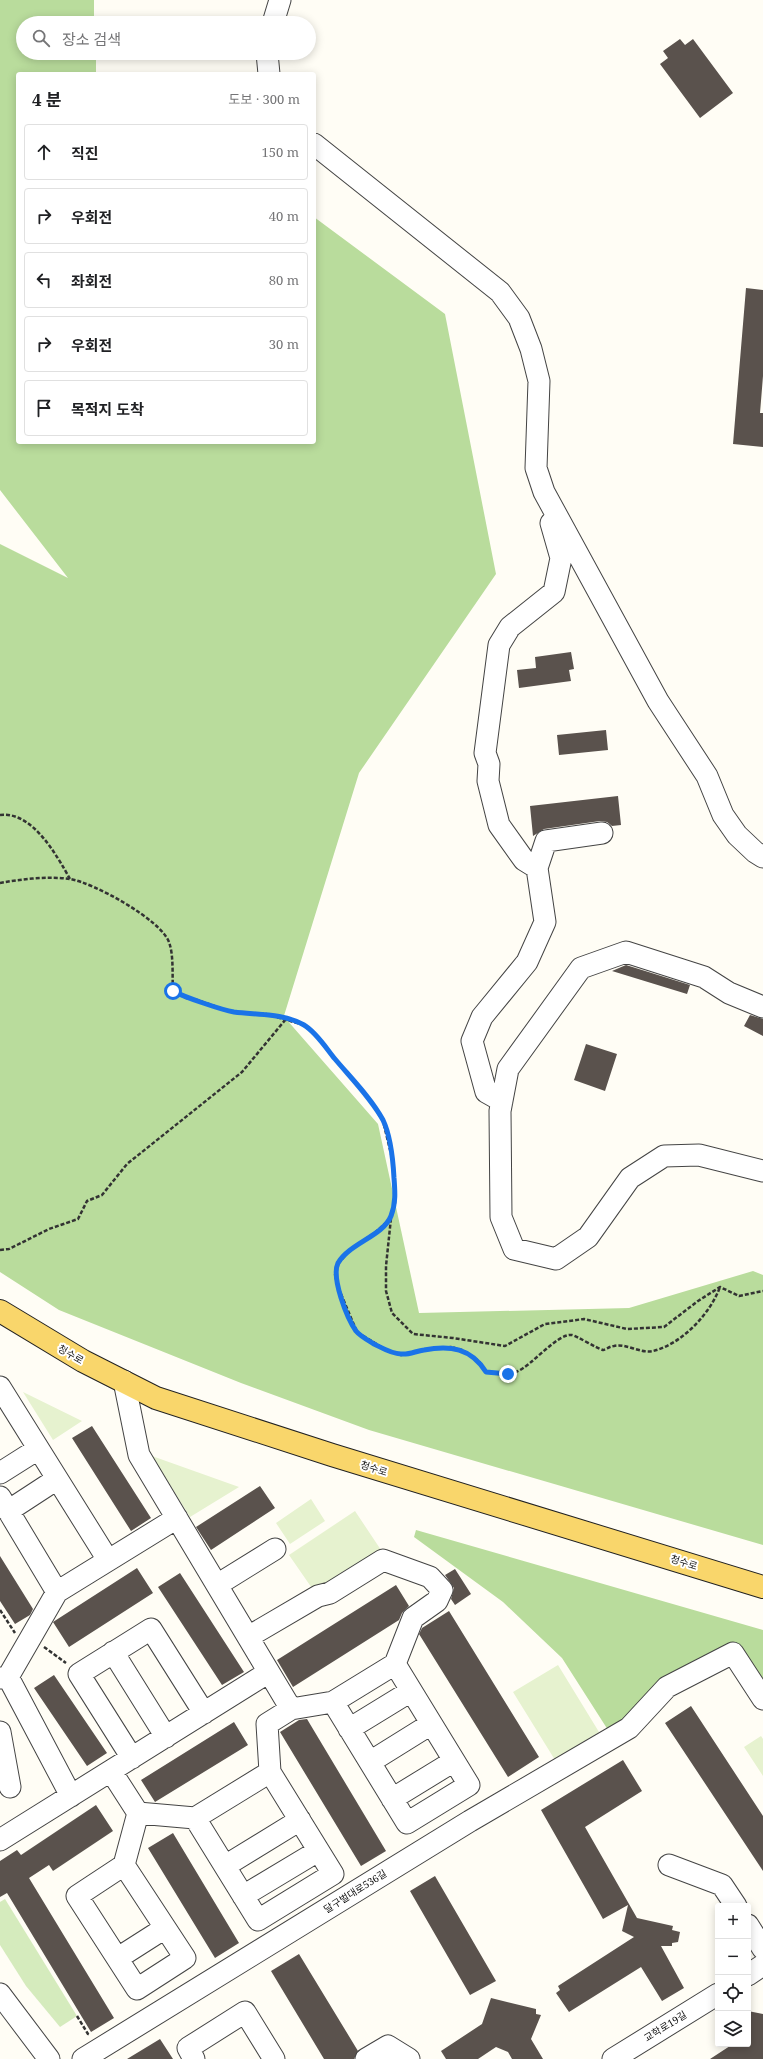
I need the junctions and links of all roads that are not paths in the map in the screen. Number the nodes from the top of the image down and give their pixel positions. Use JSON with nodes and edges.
{"nodes":[{"id":1,"x":280,"y":0,"type":"edge"},
{"id":2,"x":275,"y":16,"type":"edge"},
{"id":3,"x":268,"y":60,"type":"edge"},
{"id":4,"x":269,"y":72,"type":"edge"},
{"id":5,"x":316,"y":146,"type":"edge"},
{"id":6,"x":553,"y":509,"type":"junction"},
{"id":7,"x":602,"y":833,"type":"dead end"},
{"id":8,"x":763,"y":857,"type":"edge"},
{"id":9,"x":537,"y":868,"type":"junction"},
{"id":10,"x":763,"y":1007,"type":"edge"},
{"id":11,"x":502,"y":1101,"type":"junction"},
{"id":12,"x":763,"y":1171,"type":"edge"},
{"id":13,"x":0,"y":1311,"type":"edge"},
{"id":14,"x":124,"y":1382,"type":"junction"},
{"id":15,"x":0,"y":1387,"type":"edge"},
{"id":16,"x":38,"y":1449,"type":"junction"},
{"id":17,"x":0,"y":1473,"type":"edge"},
{"id":18,"x":57,"y":1479,"type":"junction"},
{"id":19,"x":4,"y":1504,"type":"edge"},
{"id":20,"x":177,"y":1518,"type":"junction"},
{"id":21,"x":275,"y":1549,"type":"dead end"},
{"id":22,"x":108,"y":1560,"type":"junction"},
{"id":23,"x":217,"y":1586,"type":"junction"},
{"id":24,"x":763,"y":1587,"type":"edge"},
{"id":25,"x":57,"y":1592,"type":"junction"},
{"id":26,"x":248,"y":1637,"type":"junction"},
{"id":27,"x":113,"y":1652,"type":"junction"},
{"id":28,"x":395,"y":1664,"type":"junction"},
{"id":29,"x":269,"y":1672,"type":"junction"},
{"id":30,"x":4,"y":1677,"type":"edge"},
{"id":31,"x":411,"y":1691,"type":"junction"},
{"id":32,"x":763,"y":1699,"type":"edge"},
{"id":33,"x":333,"y":1702,"type":"junction"},
{"id":34,"x":291,"y":1709,"type":"junction"},
{"id":35,"x":204,"y":1713,"type":"junction"},
{"id":36,"x":431,"y":1724,"type":"junction"},
{"id":37,"x":349,"y":1729,"type":"junction"},
{"id":38,"x":0,"y":1732,"type":"edge"},
{"id":39,"x":166,"y":1737,"type":"junction"},
{"id":40,"x":132,"y":1758,"type":"junction"},
{"id":41,"x":454,"y":1761,"type":"junction"},
{"id":42,"x":370,"y":1762,"type":"junction"},
{"id":43,"x":111,"y":1771,"type":"junction"},
{"id":44,"x":270,"y":1772,"type":"junction"},
{"id":45,"x":10,"y":1787,"type":"dead end"},
{"id":46,"x":71,"y":1796,"type":"junction"},
{"id":47,"x":392,"y":1799,"type":"junction"},
{"id":48,"x":138,"y":1813,"type":"junction"},
{"id":49,"x":195,"y":1818,"type":"junction"},
{"id":50,"x":300,"y":1820,"type":"junction"},
{"id":51,"x":0,"y":1840,"type":"edge"},
{"id":52,"x":318,"y":1851,"type":"junction"},
{"id":53,"x":669,"y":1864,"type":"dead end"},
{"id":54,"x":124,"y":1865,"type":"junction"},
{"id":55,"x":225,"y":1866,"type":"junction"},
{"id":56,"x":243,"y":1896,"type":"junction"},
{"id":57,"x":734,"y":1903,"type":"edge"},
{"id":58,"x":165,"y":1928,"type":"junction"},
{"id":59,"x":751,"y":1930,"type":"edge"},
{"id":60,"x":763,"y":1949,"type":"edge"},
{"id":61,"x":118,"y":1958,"type":"junction"},
{"id":62,"x":763,"y":1965,"type":"edge"},
{"id":63,"x":751,"y":1973,"type":"edge"},
{"id":64,"x":0,"y":1994,"type":"edge"},
{"id":65,"x":715,"y":1996,"type":"edge"},
{"id":66,"x":622,"y":2057,"type":"edge"},
{"id":67,"x":49,"y":2059,"type":"edge"},
{"id":68,"x":83,"y":2059,"type":"edge"},
{"id":69,"x":194,"y":2059,"type":"edge"},
{"id":70,"x":274,"y":2059,"type":"edge"},
{"id":71,"x":366,"y":2059,"type":"edge"},
{"id":72,"x":409,"y":2059,"type":"edge"}],
"edges":[{"from":1,"to":2,"type":"street"},
{"from":3,"to":4,"type":"street"},
{"from":5,"to":6,"type":"street"},
{"from":6,"to":8,"type":"street"},
{"from":6,"to":9,"type":"street"},
{"from":7,"to":9,"type":"street"},
{"from":9,"to":11,"type":"street"},
{"from":10,"to":11,"type":"street"},
{"from":11,"to":12,"type":"street"},
{"from":13,"to":14,"type":"main road","name":"청수로"},
{"from":14,"to":20,"type":"street"},
{"from":14,"to":24,"type":"main road","name":"청수로"},
{"from":15,"to":16,"type":"street"},
{"from":16,"to":17,"type":"street"},
{"from":16,"to":18,"type":"street"},
{"from":18,"to":19,"type":"street"},
{"from":18,"to":22,"type":"street"},
{"from":19,"to":25,"type":"street"},
{"from":20,"to":22,"type":"street"},
{"from":20,"to":23,"type":"street"},
{"from":21,"to":23,"type":"street"},
{"from":22,"to":25,"type":"street"},
{"from":23,"to":26,"type":"street"},
{"from":25,"to":30,"type":"street"},
{"from":26,"to":28,"type":"street"},
{"from":26,"to":29,"type":"street"},
{"from":27,"to":35,"type":"street"},
{"from":27,"to":39,"type":"street"},
{"from":27,"to":40,"type":"street"},
{"from":28,"to":31,"type":"street"},
{"from":28,"to":33,"type":"street"},
{"from":29,"to":34,"type":"street"},
{"from":29,"to":35,"type":"street"},
{"from":30,"to":46,"type":"street"},
{"from":31,"to":36,"type":"street"},
{"from":31,"to":37,"type":"street"},
{"from":32,"to":68,"type":"street","name":"달구벌대로536길"},
{"from":33,"to":34,"type":"street"},
{"from":33,"to":37,"type":"street"},
{"from":34,"to":44,"type":"street"},
{"from":35,"to":39,"type":"street"},
{"from":36,"to":41,"type":"street"},
{"from":36,"to":42,"type":"street"},
{"from":37,"to":42,"type":"street"},
{"from":38,"to":45,"type":"street"},
{"from":39,"to":40,"type":"street"},
{"from":40,"to":43,"type":"street"},
{"from":41,"to":47,"type":"street"},
{"from":41,"to":47,"type":"street"},
{"from":42,"to":47,"type":"street"},
{"from":43,"to":46,"type":"street"},
{"from":43,"to":48,"type":"street"},
{"from":44,"to":49,"type":"street"},
{"from":44,"to":50,"type":"street"},
{"from":46,"to":51,"type":"street"},
{"from":48,"to":49,"type":"street"},
{"from":48,"to":54,"type":"street"},
{"from":49,"to":55,"type":"street"},
{"from":50,"to":52,"type":"street"},
{"from":50,"to":55,"type":"street"},
{"from":52,"to":56,"type":"street"},
{"from":52,"to":56,"type":"street"},
{"from":53,"to":57,"type":"street"},
{"from":54,"to":58,"type":"street"},
{"from":54,"to":61,"type":"street"},
{"from":55,"to":56,"type":"street"},
{"from":58,"to":61,"type":"street"},
{"from":58,"to":61,"type":"street"},
{"from":59,"to":60,"type":"street"},
{"from":62,"to":63,"type":"street"},
{"from":64,"to":67,"type":"street"},
{"from":65,"to":66,"type":"street","name":"교학로19길"},
{"from":69,"to":70,"type":"street"},
{"from":71,"to":72,"type":"street"}]}
